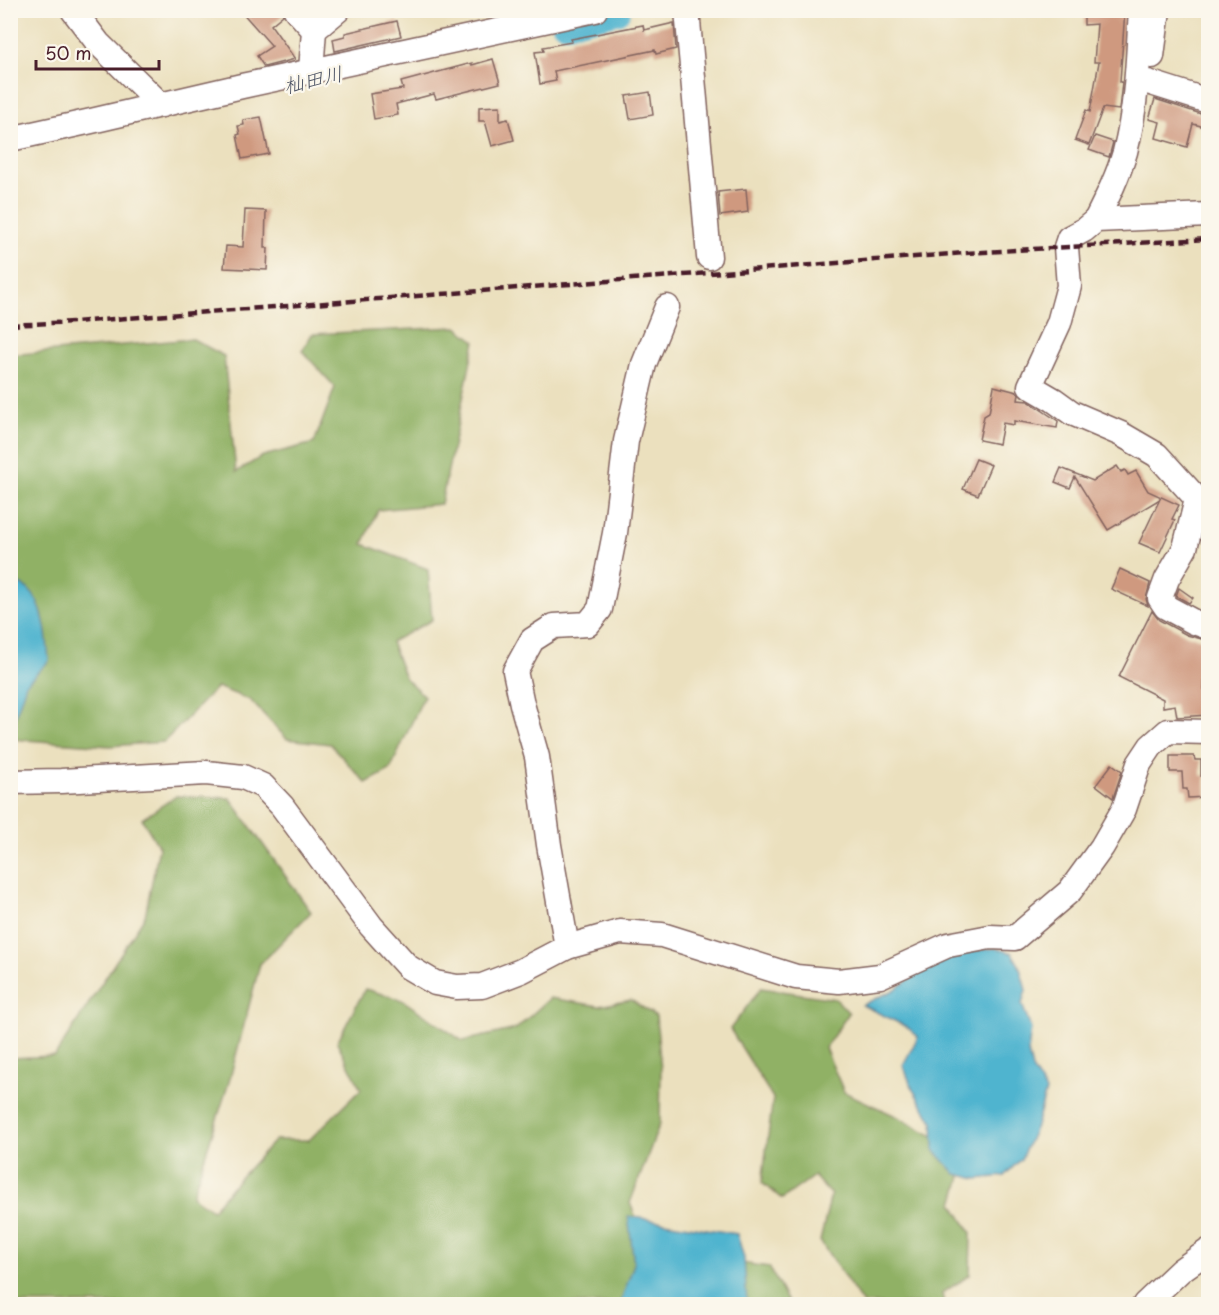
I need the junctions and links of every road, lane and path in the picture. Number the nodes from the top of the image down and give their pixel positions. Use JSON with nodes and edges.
{"nodes":[{"id":1,"x":73,"y":10,"type":"edge"},
{"id":2,"x":296,"y":10,"type":"edge"},
{"id":3,"x":338,"y":10,"type":"edge"},
{"id":4,"x":595,"y":10,"type":"edge"},
{"id":5,"x":687,"y":10,"type":"edge"},
{"id":6,"x":1141,"y":10,"type":"edge"},
{"id":7,"x":1158,"y":10,"type":"edge"},
{"id":8,"x":314,"y":30,"type":"junction"},
{"id":9,"x":311,"y":71,"type":"junction"},
{"id":10,"x":1148,"y":82,"type":"junction"},
{"id":11,"x":1209,"y":101,"type":"edge"},
{"id":12,"x":161,"y":105,"type":"junction"},
{"id":13,"x":10,"y":139,"type":"edge"},
{"id":14,"x":1209,"y":215,"type":"edge"},
{"id":15,"x":1103,"y":220,"type":"junction"},
{"id":16,"x":709,"y":257,"type":"dead end"},
{"id":17,"x":668,"y":307,"type":"dead end"},
{"id":18,"x":1203,"y":500,"type":"edge"},
{"id":19,"x":1209,"y":627,"type":"edge"},
{"id":20,"x":1209,"y":732,"type":"edge"},
{"id":21,"x":10,"y":782,"type":"edge"},
{"id":22,"x":567,"y":947,"type":"junction"},
{"id":23,"x":1209,"y":1251,"type":"edge"},
{"id":24,"x":1145,"y":1305,"type":"edge"}],
"edges":[{"from":1,"to":12,"type":"street"},
{"from":2,"to":8,"type":"street"},
{"from":3,"to":8,"type":"street"},
{"from":4,"to":9,"type":"street"},
{"from":5,"to":16,"type":"street"},
{"from":6,"to":15,"type":"street"},
{"from":7,"to":10,"type":"street"},
{"from":8,"to":9,"type":"street"},
{"from":9,"to":12,"type":"street"},
{"from":10,"to":11,"type":"street"},
{"from":10,"to":15,"type":"street"},
{"from":12,"to":13,"type":"street"},
{"from":14,"to":15,"type":"street"},
{"from":15,"to":18,"type":"street"},
{"from":17,"to":22,"type":"street"},
{"from":18,"to":19,"type":"street"},
{"from":20,"to":22,"type":"street"},
{"from":21,"to":22,"type":"street"},
{"from":23,"to":24,"type":"street"}]}
